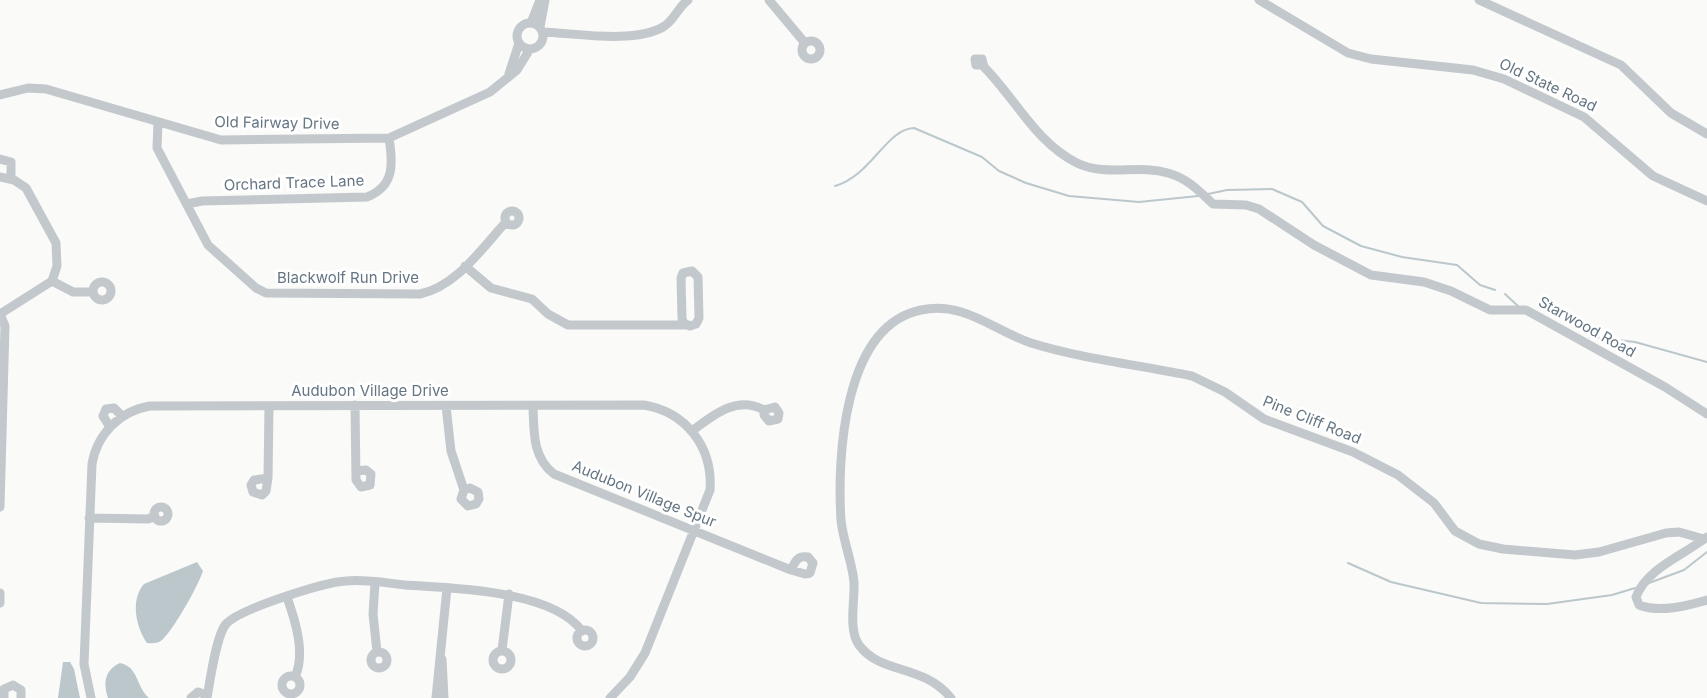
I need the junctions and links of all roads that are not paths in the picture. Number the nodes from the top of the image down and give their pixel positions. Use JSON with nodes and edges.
{"nodes":[{"id":1,"x":540,"y":0,"type":"edge"},
{"id":2,"x":545,"y":0,"type":"edge"},
{"id":3,"x":688,"y":0,"type":"edge"},
{"id":4,"x":769,"y":0,"type":"edge"},
{"id":5,"x":1259,"y":0,"type":"edge"},
{"id":6,"x":1479,"y":0,"type":"edge"},
{"id":7,"x":538,"y":27,"type":"junction"},
{"id":8,"x":562,"y":35,"type":"junction"},
{"id":9,"x":519,"y":43,"type":"junction"},
{"id":10,"x":805,"y":43,"type":"dead end"},
{"id":11,"x":540,"y":45,"type":"junction"},
{"id":12,"x":530,"y":49,"type":"junction"},
{"id":13,"x":983,"y":64,"type":"dead end"},
{"id":14,"x":509,"y":74,"type":"junction"},
{"id":15,"x":0,"y":95,"type":"edge"},
{"id":16,"x":158,"y":122,"type":"junction"},
{"id":17,"x":1707,"y":134,"type":"edge"},
{"id":18,"x":389,"y":138,"type":"junction"},
{"id":19,"x":0,"y":159,"type":"edge"},
{"id":20,"x":0,"y":177,"type":"edge"},
{"id":21,"x":11,"y":179,"type":"junction"},
{"id":22,"x":1707,"y":201,"type":"edge"},
{"id":23,"x":187,"y":204,"type":"junction"},
{"id":24,"x":506,"y":222,"type":"dead end"},
{"id":25,"x":465,"y":267,"type":"junction"},
{"id":26,"x":52,"y":281,"type":"junction"},
{"id":27,"x":93,"y":292,"type":"dead end"},
{"id":28,"x":0,"y":314,"type":"edge"},
{"id":29,"x":686,"y":325,"type":"junction"},
{"id":30,"x":2,"y":390,"type":"edge"},
{"id":31,"x":356,"y":405,"type":"junction"},
{"id":32,"x":446,"y":406,"type":"junction"},
{"id":33,"x":533,"y":406,"type":"junction"},
{"id":34,"x":269,"y":407,"type":"junction"},
{"id":35,"x":764,"y":410,"type":"dead end"},
{"id":36,"x":1707,"y":414,"type":"edge"},
{"id":37,"x":122,"y":416,"type":"junction"},
{"id":38,"x":110,"y":427,"type":"junction"},
{"id":39,"x":693,"y":431,"type":"junction"},
{"id":40,"x":0,"y":471,"type":"edge"},
{"id":41,"x":356,"y":476,"type":"dead end"},
{"id":42,"x":267,"y":483,"type":"dead end"},
{"id":43,"x":464,"y":490,"type":"dead end"},
{"id":44,"x":0,"y":507,"type":"edge"},
{"id":45,"x":155,"y":516,"type":"dead end"},
{"id":46,"x":89,"y":518,"type":"junction"},
{"id":47,"x":695,"y":530,"type":"junction"},
{"id":48,"x":1705,"y":538,"type":"edge"},
{"id":49,"x":791,"y":570,"type":"dead end"},
{"id":50,"x":375,"y":582,"type":"junction"},
{"id":51,"x":447,"y":588,"type":"junction"},
{"id":52,"x":0,"y":593,"type":"edge"},
{"id":53,"x":509,"y":594,"type":"junction"},
{"id":54,"x":286,"y":597,"type":"junction"},
{"id":55,"x":1707,"y":600,"type":"edge"},
{"id":56,"x":0,"y":603,"type":"edge"},
{"id":57,"x":582,"y":631,"type":"dead end"},
{"id":58,"x":502,"y":650,"type":"dead end"},
{"id":59,"x":377,"y":652,"type":"dead end"},
{"id":60,"x":441,"y":658,"type":"junction"},
{"id":61,"x":295,"y":677,"type":"dead end"},
{"id":62,"x":207,"y":696,"type":"edge"},
{"id":63,"x":4,"y":698,"type":"edge"},
{"id":64,"x":21,"y":698,"type":"edge"},
{"id":65,"x":91,"y":698,"type":"edge"},
{"id":66,"x":191,"y":698,"type":"edge"},
{"id":67,"x":435,"y":698,"type":"edge"},
{"id":68,"x":444,"y":698,"type":"edge"},
{"id":69,"x":610,"y":698,"type":"edge"},
{"id":70,"x":951,"y":698,"type":"edge"}],
"edges":[{"from":1,"to":7,"type":"street"},
{"from":2,"to":7,"type":"street"},
{"from":3,"to":8,"type":"street"},
{"from":4,"to":10,"type":"street"},
{"from":5,"to":22,"type":"street","name":"Old State Road"},
{"from":6,"to":17,"type":"street"},
{"from":7,"to":8,"type":"street"},
{"from":7,"to":9,"type":"street"},
{"from":7,"to":11,"type":"street"},
{"from":8,"to":11,"type":"street"},
{"from":9,"to":12,"type":"street"},
{"from":9,"to":14,"type":"street"},
{"from":11,"to":12,"type":"street"},
{"from":12,"to":14,"type":"street","name":"Old Fairway Drive"},
{"from":13,"to":36,"type":"street","name":"Starwood Road"},
{"from":14,"to":18,"type":"street","name":"Old Fairway Drive"},
{"from":15,"to":16,"type":"street","name":"Old Fairway Drive"},
{"from":16,"to":18,"type":"street","name":"Old Fairway Drive"},
{"from":16,"to":23,"type":"street","name":"Blackwolf Run Drive"},
{"from":18,"to":23,"type":"street","name":"Orchard Trace Lane"},
{"from":19,"to":21,"type":"street"},
{"from":20,"to":21,"type":"street"},
{"from":21,"to":26,"type":"street"},
{"from":23,"to":25,"type":"street","name":"Blackwolf Run Drive"},
{"from":24,"to":25,"type":"street","name":"Blackwolf Run Drive"},
{"from":25,"to":29,"type":"street"},
{"from":26,"to":27,"type":"street"},
{"from":26,"to":28,"type":"street"},
{"from":28,"to":30,"type":"street"},
{"from":29,"to":29,"type":"street"},
{"from":30,"to":40,"type":"street"},
{"from":31,"to":32,"type":"street","name":"Audubon Village Drive"},
{"from":31,"to":34,"type":"street","name":"Audubon Village Drive"},
{"from":31,"to":41,"type":"street"},
{"from":32,"to":33,"type":"street","name":"Audubon Village Drive"},
{"from":32,"to":43,"type":"street"},
{"from":33,"to":39,"type":"street","name":"Audubon Village Drive"},
{"from":33,"to":47,"type":"street","name":"Audubon Village Spur"},
{"from":34,"to":37,"type":"street","name":"Audubon Village Drive"},
{"from":34,"to":42,"type":"street"},
{"from":35,"to":39,"type":"street"},
{"from":37,"to":38,"type":"street","name":"Audubon Village Drive"},
{"from":37,"to":38,"type":"street"},
{"from":38,"to":46,"type":"street","name":"Audubon Village Drive"},
{"from":39,"to":47,"type":"street","name":"Audubon Village Drive"},
{"from":40,"to":44,"type":"street"},
{"from":45,"to":46,"type":"street"},
{"from":46,"to":65,"type":"street","name":"Audubon Village Drive"},
{"from":47,"to":49,"type":"street","name":"Audubon Village Spur"},
{"from":47,"to":69,"type":"street","name":"Audubon Village Drive"},
{"from":48,"to":55,"type":"street"},
{"from":48,"to":70,"type":"street","name":"Pine Cliff Road"},
{"from":50,"to":51,"type":"street"},
{"from":50,"to":54,"type":"street"},
{"from":50,"to":59,"type":"street"},
{"from":51,"to":53,"type":"street"},
{"from":51,"to":60,"type":"street"},
{"from":52,"to":56,"type":"street"},
{"from":53,"to":57,"type":"street"},
{"from":53,"to":58,"type":"street"},
{"from":54,"to":61,"type":"street"},
{"from":54,"to":62,"type":"street"},
{"from":60,"to":67,"type":"street"},
{"from":60,"to":68,"type":"street"},
{"from":62,"to":66,"type":"street"},
{"from":63,"to":64,"type":"street"}]}
